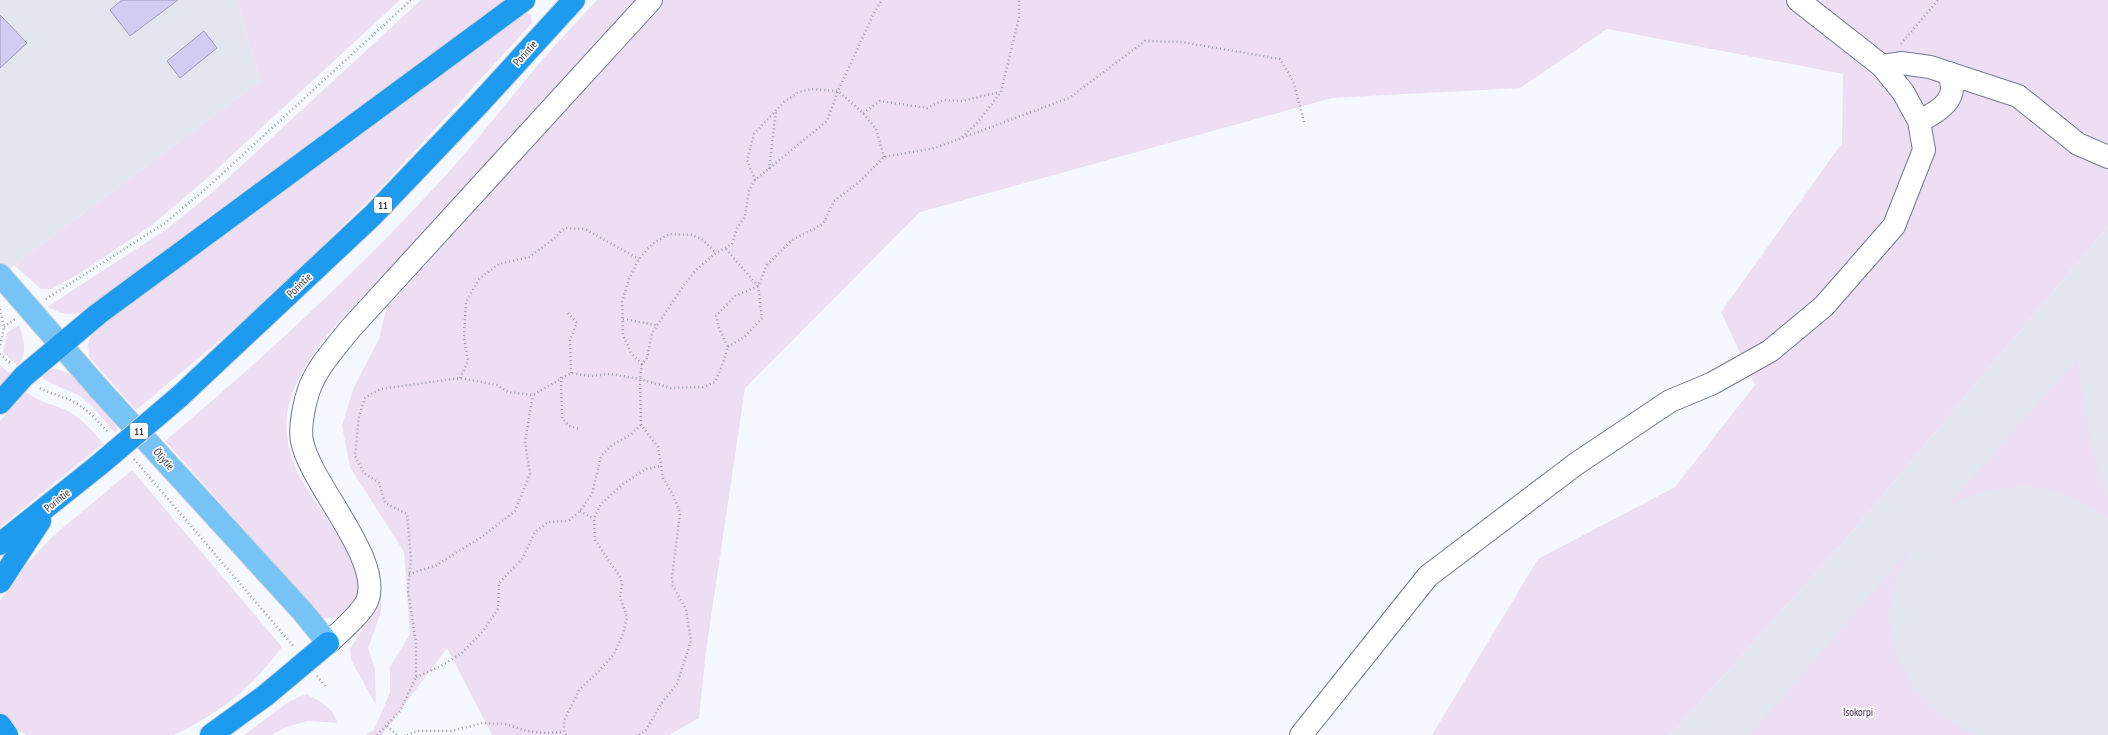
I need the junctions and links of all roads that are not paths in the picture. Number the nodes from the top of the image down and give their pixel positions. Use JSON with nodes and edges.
{"nodes":[{"id":1,"x":524,"y":0,"type":"edge"},
{"id":2,"x":574,"y":0,"type":"edge"},
{"id":3,"x":651,"y":0,"type":"edge"},
{"id":4,"x":1798,"y":0,"type":"edge"},
{"id":5,"x":1882,"y":66,"type":"junction"},
{"id":6,"x":1949,"y":73,"type":"junction"},
{"id":7,"x":1919,"y":121,"type":"junction"},
{"id":8,"x":2108,"y":157,"type":"edge"},
{"id":9,"x":0,"y":275,"type":"edge"},
{"id":10,"x":60,"y":344,"type":"junction"},
{"id":11,"x":0,"y":403,"type":"edge"},
{"id":12,"x":49,"y":507,"type":"junction"},
{"id":13,"x":0,"y":544,"type":"edge"},
{"id":14,"x":0,"y":582,"type":"edge"},
{"id":15,"x":328,"y":643,"type":"junction"},
{"id":16,"x":0,"y":725,"type":"edge"},
{"id":17,"x":8,"y":735,"type":"edge"},
{"id":18,"x":211,"y":735,"type":"edge"},
{"id":19,"x":1301,"y":735,"type":"edge"}],
"edges":[{"from":1,"to":10,"type":"highway"},
{"from":2,"to":12,"type":"highway","name":"Porintie","number":"11","bridge":true},
{"from":3,"to":15,"type":"lane"},
{"from":4,"to":5,"type":"lane"},
{"from":5,"to":6,"type":"lane"},
{"from":5,"to":7,"type":"lane"},
{"from":6,"to":7,"type":"lane"},
{"from":6,"to":8,"type":"lane"},
{"from":7,"to":19,"type":"lane"},
{"from":9,"to":10,"type":"main road","name":"Öljytie"},
{"from":10,"to":11,"type":"highway"},
{"from":10,"to":15,"type":"main road","name":"Öljytie"},
{"from":12,"to":13,"type":"highway","name":"Porintie","number":"11"},
{"from":12,"to":14,"type":"highway"},
{"from":15,"to":18,"type":"highway"},
{"from":16,"to":17,"type":"highway"}]}
